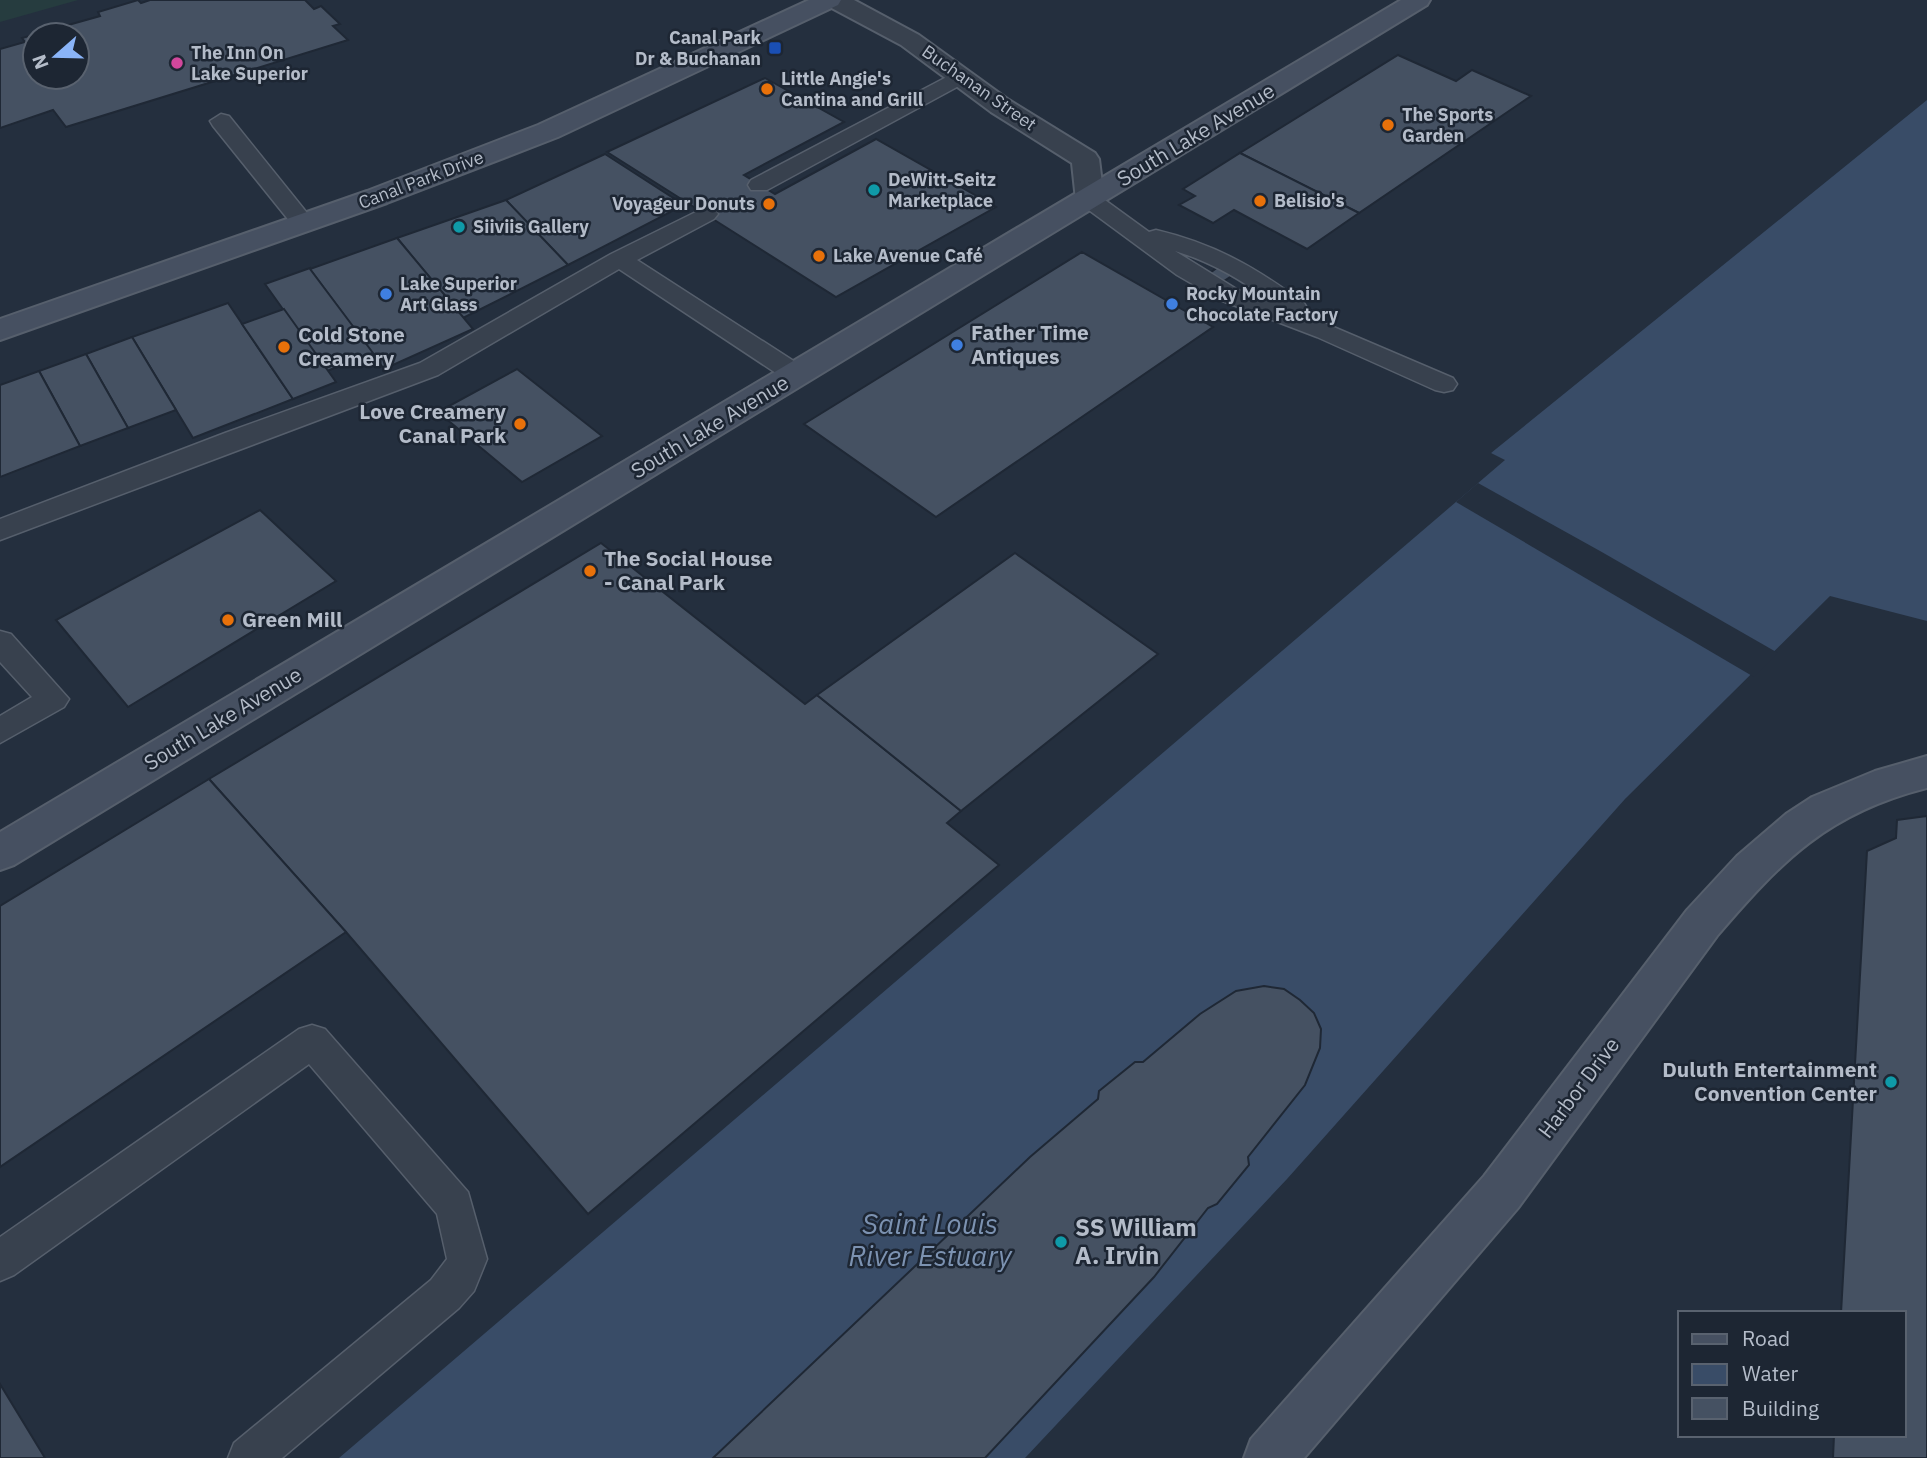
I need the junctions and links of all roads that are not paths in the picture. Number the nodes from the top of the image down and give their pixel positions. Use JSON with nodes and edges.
{"nodes":[{"id":1,"x":829,"y":0,"type":"edge"},
{"id":2,"x":835,"y":0,"type":"edge"},
{"id":3,"x":1418,"y":0,"type":"edge"},
{"id":4,"x":960,"y":76,"type":"junction"},
{"id":5,"x":221,"y":121,"type":"dead end"},
{"id":6,"x":759,"y":185,"type":"dead end"},
{"id":7,"x":1090,"y":200,"type":"junction"},
{"id":8,"x":706,"y":214,"type":"dead end"},
{"id":9,"x":303,"y":223,"type":"junction"},
{"id":10,"x":620,"y":259,"type":"junction"},
{"id":11,"x":0,"y":330,"type":"edge"},
{"id":12,"x":797,"y":375,"type":"junction"},
{"id":13,"x":1444,"y":384,"type":"dead end"},
{"id":14,"x":0,"y":530,"type":"edge"},
{"id":15,"x":0,"y":642,"type":"edge"},
{"id":16,"x":0,"y":731,"type":"edge"},
{"id":17,"x":1927,"y":772,"type":"edge"},
{"id":18,"x":0,"y":853,"type":"edge"},
{"id":19,"x":0,"y":1261,"type":"edge"},
{"id":20,"x":249,"y":1458,"type":"edge"},
{"id":21,"x":1270,"y":1458,"type":"edge"}],
"edges":[{"from":1,"to":9,"type":"street","name":"Canal Park Drive"},
{"from":2,"to":4,"type":"street","name":"Buchanan Street"},
{"from":3,"to":7,"type":"street","name":"South Lake Avenue"},
{"from":4,"to":6,"type":"lane"},
{"from":4,"to":7,"type":"street","name":"Buchanan Street"},
{"from":5,"to":9,"type":"lane"},
{"from":7,"to":12,"type":"street","name":"South Lake Avenue"},
{"from":7,"to":13,"type":"lane"},
{"from":8,"to":10,"type":"lane"},
{"from":9,"to":11,"type":"street","name":"Canal Park Drive"},
{"from":10,"to":12,"type":"lane"},
{"from":10,"to":14,"type":"lane"},
{"from":12,"to":18,"type":"street","name":"South Lake Avenue"},
{"from":15,"to":16,"type":"lane"},
{"from":17,"to":21,"type":"street","name":"Harbor Drive"},
{"from":19,"to":20,"type":"lane"}]}
